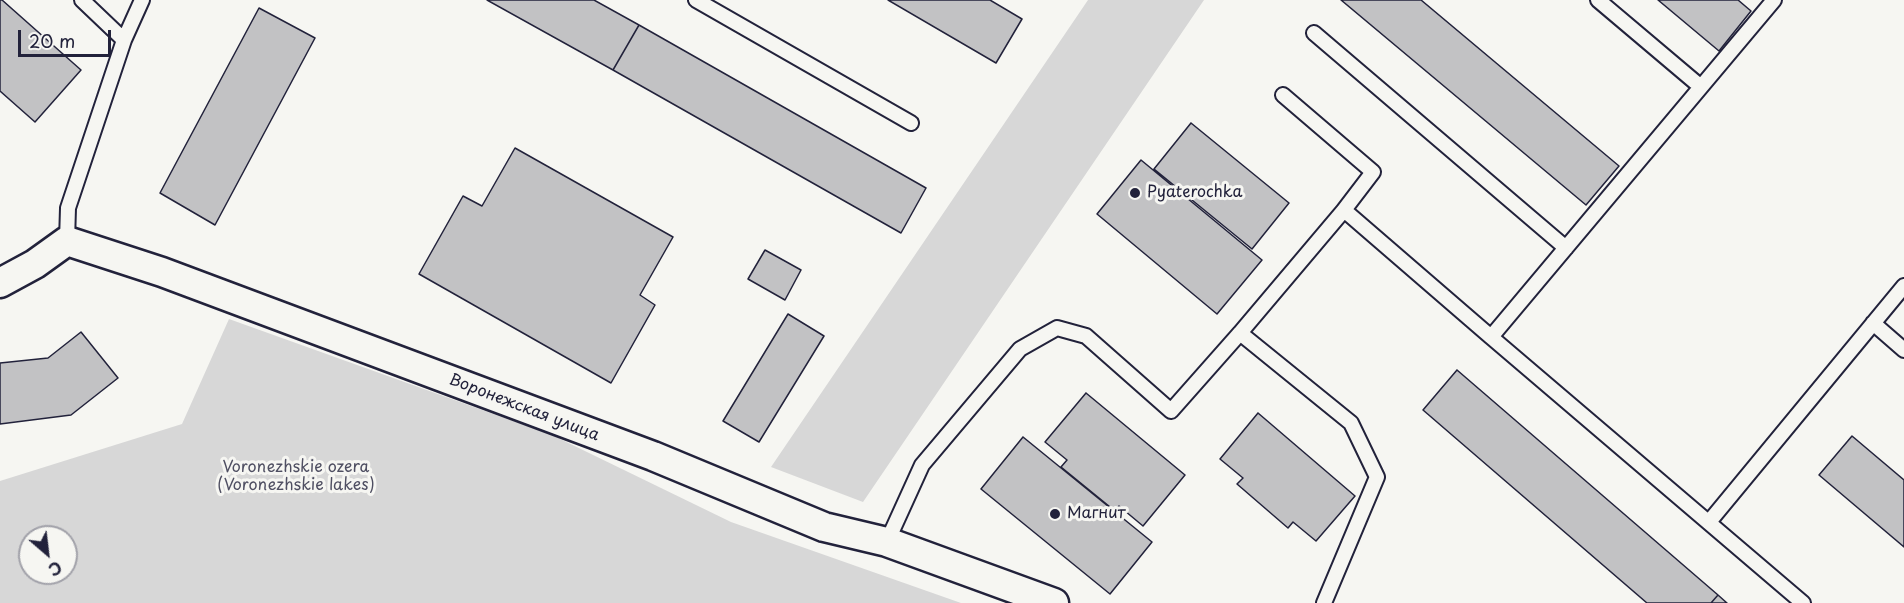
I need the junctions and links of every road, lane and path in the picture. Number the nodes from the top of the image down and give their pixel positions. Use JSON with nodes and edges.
{"nodes":[{"id":1,"x":82,"y":0,"type":"edge"},
{"id":2,"x":142,"y":0,"type":"edge"},
{"id":3,"x":696,"y":0,"type":"edge"},
{"id":4,"x":1598,"y":0,"type":"edge"},
{"id":5,"x":1774,"y":0,"type":"edge"},
{"id":6,"x":1314,"y":33,"type":"dead end"},
{"id":7,"x":124,"y":40,"type":"junction"},
{"id":8,"x":1701,"y":87,"type":"junction"},
{"id":9,"x":1283,"y":95,"type":"dead end"},
{"id":10,"x":911,"y":123,"type":"dead end"},
{"id":11,"x":1344,"y":210,"type":"junction"},
{"id":12,"x":67,"y":241,"type":"junction"},
{"id":13,"x":1566,"y":248,"type":"junction"},
{"id":14,"x":0,"y":283,"type":"edge"},
{"id":15,"x":1904,"y":286,"type":"edge"},
{"id":16,"x":1873,"y":323,"type":"junction"},
{"id":17,"x":1240,"y":333,"type":"junction"},
{"id":18,"x":1491,"y":337,"type":"junction"},
{"id":19,"x":1904,"y":350,"type":"edge"},
{"id":20,"x":1708,"y":522,"type":"junction"},
{"id":21,"x":887,"y":542,"type":"junction"},
{"id":22,"x":1054,"y":603,"type":"edge"},
{"id":23,"x":1324,"y":603,"type":"edge"},
{"id":24,"x":1803,"y":603,"type":"edge"}],
"edges":[{"from":1,"to":7,"type":"lane"},
{"from":2,"to":7,"type":"lane"},
{"from":3,"to":10,"type":"lane"},
{"from":4,"to":8,"type":"lane"},
{"from":5,"to":8,"type":"lane"},
{"from":6,"to":13,"type":"lane"},
{"from":7,"to":12,"type":"lane"},
{"from":8,"to":13,"type":"lane"},
{"from":9,"to":11,"type":"lane"},
{"from":11,"to":17,"type":"lane"},
{"from":11,"to":18,"type":"lane"},
{"from":12,"to":14,"type":"street"},
{"from":12,"to":21,"type":"street","name":"Воронежская улица"},
{"from":13,"to":18,"type":"lane"},
{"from":15,"to":16,"type":"lane"},
{"from":16,"to":19,"type":"lane"},
{"from":16,"to":20,"type":"lane"},
{"from":17,"to":21,"type":"lane"},
{"from":17,"to":23,"type":"lane"},
{"from":18,"to":20,"type":"lane"},
{"from":20,"to":24,"type":"lane"},
{"from":21,"to":22,"type":"street","name":"Воронежская улица"}]}
